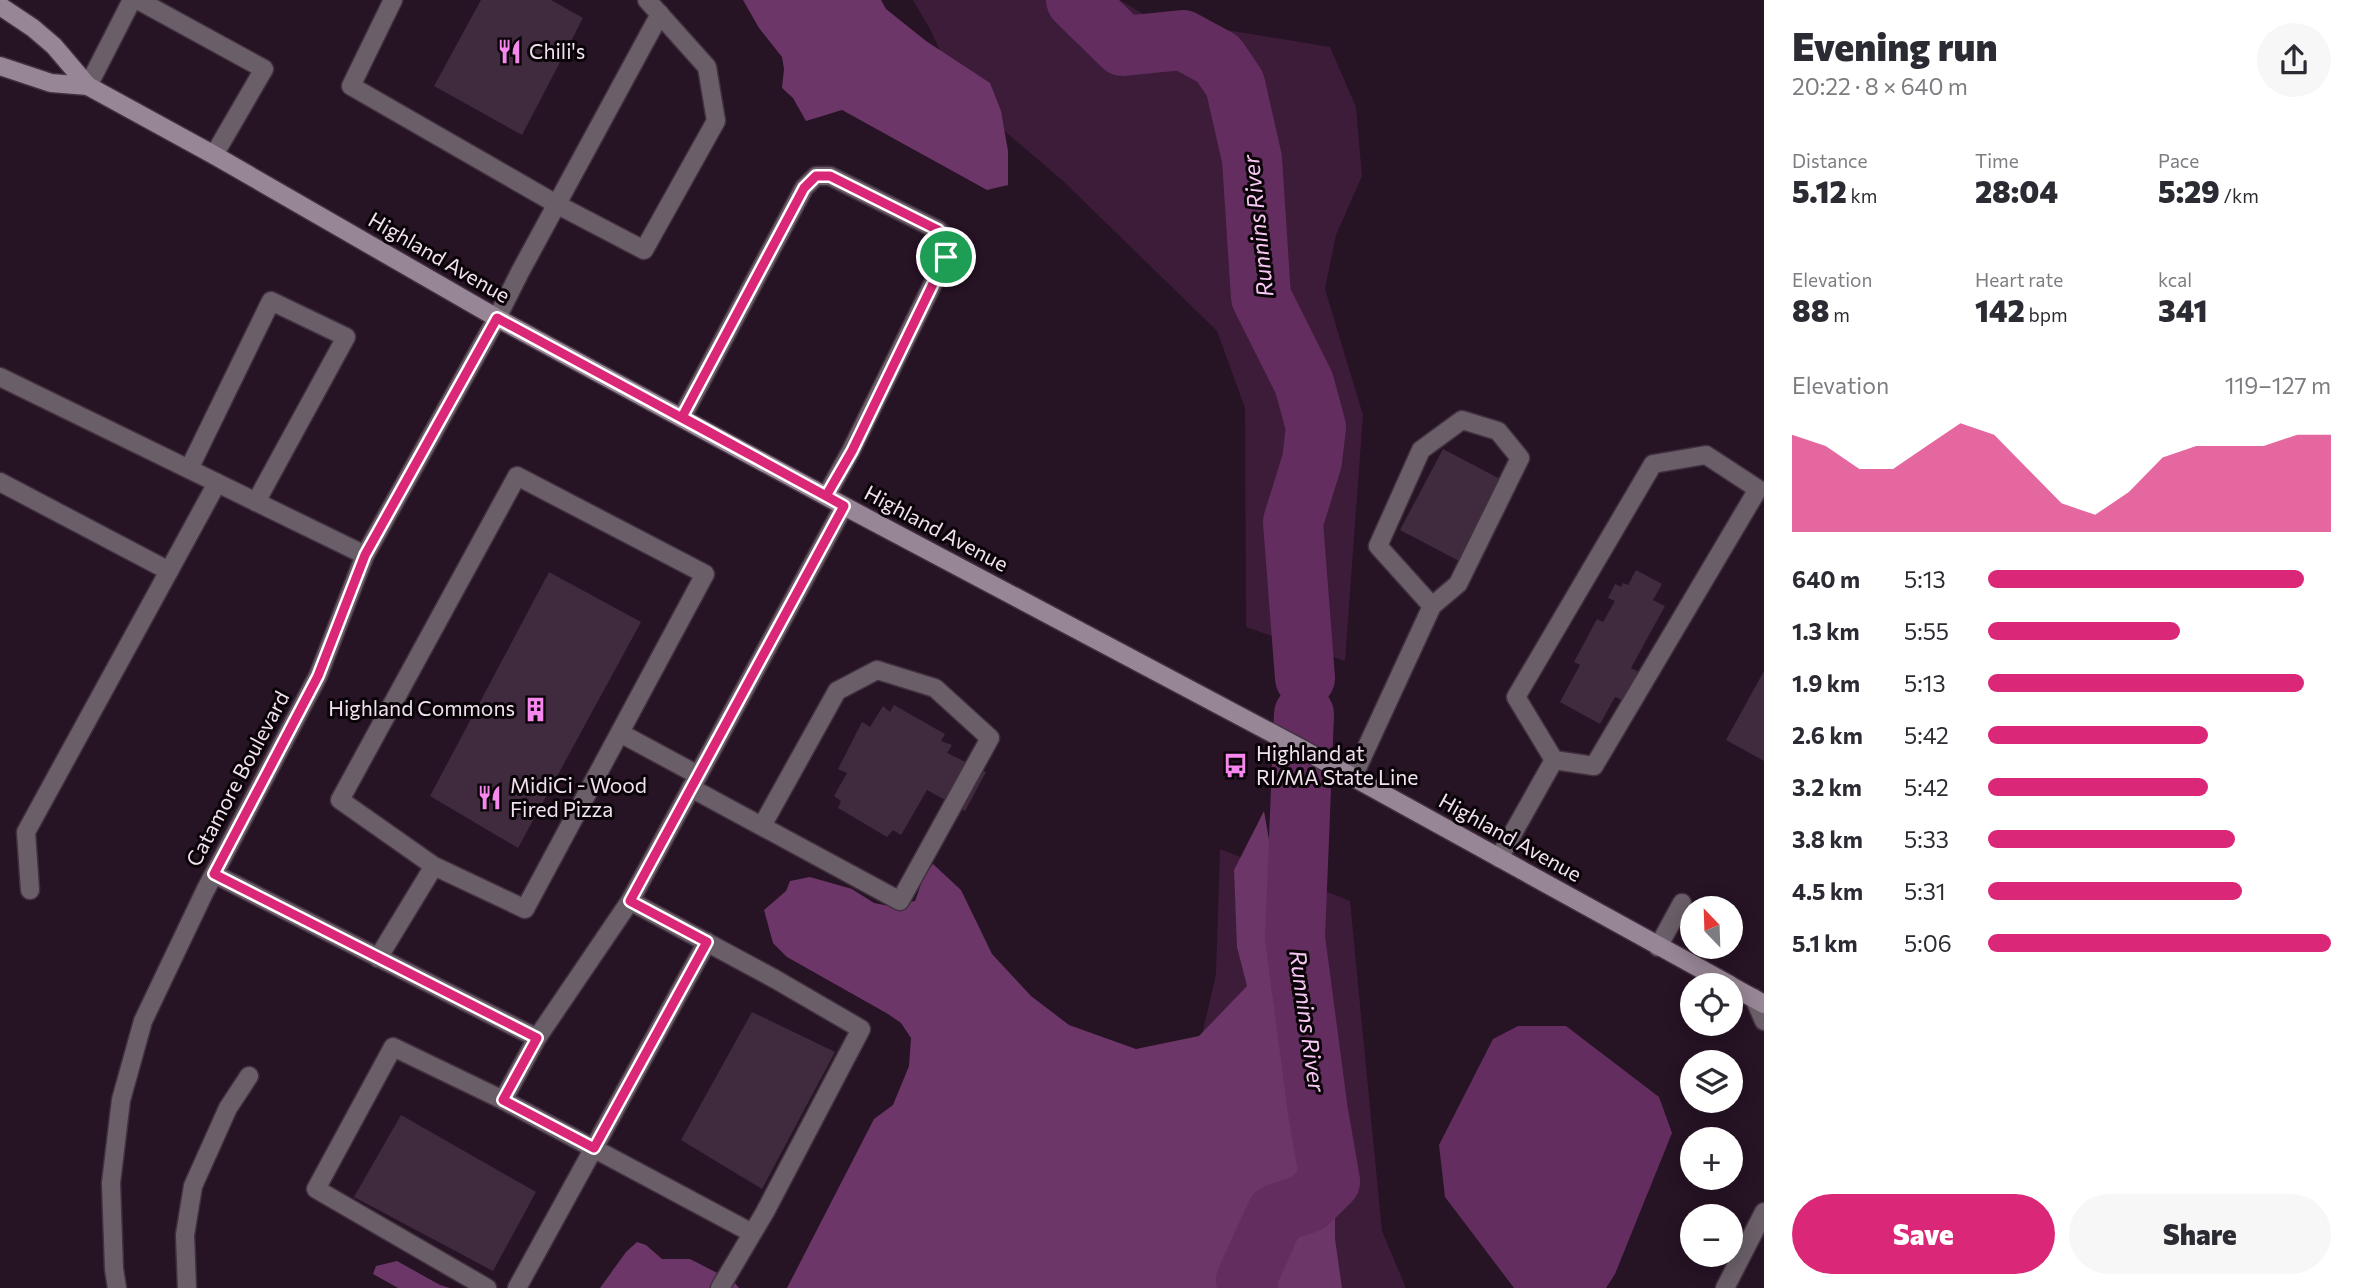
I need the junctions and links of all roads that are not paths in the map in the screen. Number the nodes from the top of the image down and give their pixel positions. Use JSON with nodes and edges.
{"nodes":[{"id":1,"x":132,"y":0,"type":"edge"},
{"id":2,"x":138,"y":0,"type":"edge"},
{"id":3,"x":393,"y":0,"type":"edge"},
{"id":4,"x":648,"y":0,"type":"edge"},
{"id":5,"x":0,"y":6,"type":"edge"},
{"id":6,"x":660,"y":14,"type":"junction"},
{"id":7,"x":0,"y":66,"type":"edge"},
{"id":8,"x":89,"y":86,"type":"junction"},
{"id":9,"x":215,"y":155,"type":"junction"},
{"id":10,"x":558,"y":205,"type":"junction"},
{"id":11,"x":497,"y":318,"type":"junction"},
{"id":12,"x":0,"y":377,"type":"edge"},
{"id":13,"x":682,"y":417,"type":"junction"},
{"id":14,"x":189,"y":469,"type":"junction"},
{"id":15,"x":0,"y":482,"type":"edge"},
{"id":16,"x":217,"y":483,"type":"junction"},
{"id":17,"x":826,"y":496,"type":"junction"},
{"id":18,"x":256,"y":502,"type":"junction"},
{"id":19,"x":844,"y":506,"type":"junction"},
{"id":20,"x":365,"y":555,"type":"junction"},
{"id":21,"x":169,"y":571,"type":"junction"},
{"id":22,"x":1433,"y":606,"type":"junction"},
{"id":23,"x":620,"y":733,"type":"junction"},
{"id":24,"x":1554,"y":760,"type":"junction"},
{"id":25,"x":1353,"y":777,"type":"junction"},
{"id":26,"x":694,"y":781,"type":"junction"},
{"id":27,"x":762,"y":826,"type":"junction"},
{"id":28,"x":1499,"y":858,"type":"junction"},
{"id":29,"x":434,"y":866,"type":"junction"},
{"id":30,"x":214,"y":874,"type":"junction"},
{"id":31,"x":30,"y":890,"type":"dead end"},
{"id":32,"x":630,"y":901,"type":"junction"},
{"id":33,"x":1680,"y":907,"type":"edge"},
{"id":34,"x":707,"y":942,"type":"junction"},
{"id":35,"x":1658,"y":947,"type":"junction"},
{"id":36,"x":378,"y":958,"type":"junction"},
{"id":37,"x":1707,"y":973,"type":"edge"},
{"id":38,"x":1743,"y":992,"type":"edge"},
{"id":39,"x":1759,"y":1001,"type":"edge"},
{"id":40,"x":1764,"y":1021,"type":"edge"},
{"id":41,"x":537,"y":1038,"type":"junction"},
{"id":42,"x":249,"y":1076,"type":"dead end"},
{"id":43,"x":503,"y":1100,"type":"junction"},
{"id":44,"x":594,"y":1148,"type":"junction"},
{"id":45,"x":1764,"y":1212,"type":"edge"},
{"id":46,"x":752,"y":1233,"type":"junction"},
{"id":47,"x":117,"y":1288,"type":"edge"},
{"id":48,"x":187,"y":1288,"type":"edge"},
{"id":49,"x":487,"y":1288,"type":"edge"},
{"id":50,"x":517,"y":1288,"type":"edge"},
{"id":51,"x":720,"y":1288,"type":"edge"},
{"id":52,"x":1725,"y":1288,"type":"edge"}],
"edges":[{"from":1,"to":8,"type":"street"},
{"from":2,"to":9,"type":"street"},
{"from":3,"to":10,"type":"street"},
{"from":4,"to":6,"type":"street"},
{"from":5,"to":8,"type":"main road","name":"Highland Avenue"},
{"from":6,"to":10,"type":"street","name":"Catamore Boulevard"},
{"from":6,"to":10,"type":"street"},
{"from":7,"to":8,"type":"main road","name":"Highland Avenue"},
{"from":8,"to":9,"type":"main road","name":"Highland Avenue"},
{"from":9,"to":11,"type":"main road","name":"Highland Avenue"},
{"from":10,"to":11,"type":"street","name":"Catamore Boulevard"},
{"from":11,"to":13,"type":"main road","name":"Highland Avenue"},
{"from":11,"to":20,"type":"street","name":"Catamore Boulevard"},
{"from":12,"to":14,"type":"street"},
{"from":13,"to":17,"type":"main road","name":"Highland Avenue"},
{"from":13,"to":17,"type":"street"},
{"from":14,"to":16,"type":"street"},
{"from":14,"to":18,"type":"street"},
{"from":15,"to":21,"type":"street"},
{"from":16,"to":18,"type":"street"},
{"from":16,"to":21,"type":"street"},
{"from":17,"to":19,"type":"main road","name":"Highland Avenue"},
{"from":18,"to":20,"type":"street"},
{"from":19,"to":25,"type":"main road","name":"Highland Avenue"},
{"from":19,"to":26,"type":"street"},
{"from":20,"to":30,"type":"street","name":"Catamore Boulevard"},
{"from":21,"to":31,"type":"street"},
{"from":22,"to":22,"type":"street"},
{"from":22,"to":25,"type":"street"},
{"from":23,"to":26,"type":"street"},
{"from":23,"to":29,"type":"street"},
{"from":23,"to":29,"type":"street"},
{"from":24,"to":24,"type":"street"},
{"from":24,"to":28,"type":"street"},
{"from":25,"to":28,"type":"main road","name":"Highland Avenue"},
{"from":26,"to":27,"type":"street"},
{"from":26,"to":32,"type":"street"},
{"from":27,"to":27,"type":"street"},
{"from":28,"to":35,"type":"main road","name":"Highland Avenue"},
{"from":29,"to":36,"type":"street"},
{"from":30,"to":36,"type":"street"},
{"from":30,"to":47,"type":"street","name":"Catamore Boulevard"},
{"from":32,"to":34,"type":"street"},
{"from":32,"to":41,"type":"street"},
{"from":33,"to":35,"type":"street"},
{"from":34,"to":44,"type":"street"},
{"from":34,"to":46,"type":"street"},
{"from":35,"to":37,"type":"main road","name":"Highland Avenue"},
{"from":36,"to":41,"type":"street"},
{"from":38,"to":39,"type":"main road","name":"Highland Avenue"},
{"from":39,"to":40,"type":"street"},
{"from":41,"to":43,"type":"street"},
{"from":42,"to":48,"type":"street"},
{"from":43,"to":44,"type":"street"},
{"from":43,"to":49,"type":"street"},
{"from":44,"to":46,"type":"street"},
{"from":44,"to":50,"type":"street"},
{"from":45,"to":52,"type":"street"},
{"from":46,"to":51,"type":"street"}]}
